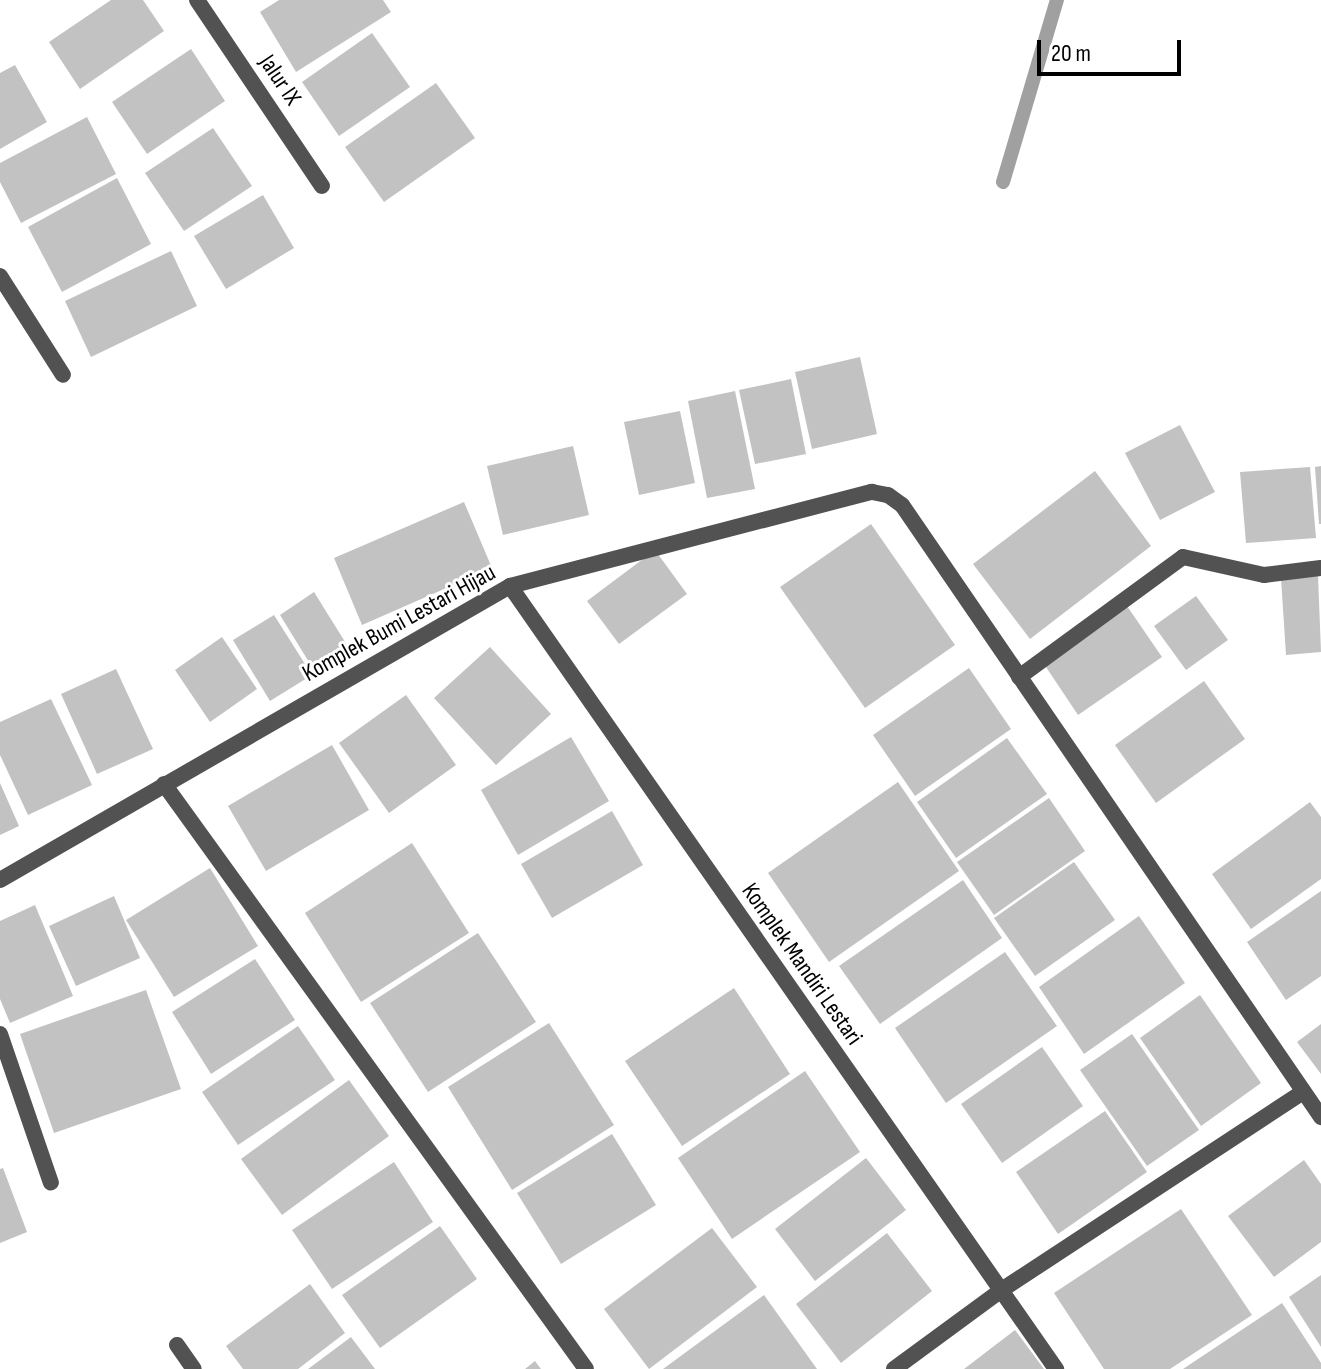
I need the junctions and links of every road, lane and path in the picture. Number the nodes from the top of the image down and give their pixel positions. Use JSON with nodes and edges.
{"nodes":[{"id":1,"x":197,"y":0,"type":"edge"},
{"id":2,"x":322,"y":186,"type":"dead end"},
{"id":3,"x":0,"y":276,"type":"edge"},
{"id":4,"x":63,"y":375,"type":"dead end"},
{"id":5,"x":1321,"y":568,"type":"edge"},
{"id":6,"x":510,"y":586,"type":"junction"},
{"id":7,"x":1019,"y":677,"type":"junction"},
{"id":8,"x":164,"y":784,"type":"junction"},
{"id":9,"x":0,"y":880,"type":"edge"},
{"id":10,"x":0,"y":1034,"type":"edge"},
{"id":11,"x":1303,"y":1092,"type":"junction"},
{"id":12,"x":1321,"y":1117,"type":"edge"},
{"id":13,"x":51,"y":1183,"type":"dead end"},
{"id":14,"x":1000,"y":1291,"type":"junction"},
{"id":15,"x":177,"y":1345,"type":"dead end"},
{"id":16,"x":194,"y":1369,"type":"edge"},
{"id":17,"x":586,"y":1369,"type":"edge"},
{"id":18,"x":894,"y":1369,"type":"edge"},
{"id":19,"x":1056,"y":1369,"type":"edge"}],
"edges":[{"from":1,"to":2,"type":"street","name":"Jalur IX"},
{"from":3,"to":4,"type":"street"},
{"from":5,"to":7,"type":"street"},
{"from":6,"to":7,"type":"street","name":"Komplek Bumi Lestari Hijau"},
{"from":6,"to":8,"type":"street","name":"Komplek Bumi Lestari Hijau"},
{"from":6,"to":14,"type":"street","name":"Komplek Mandiri Lestari"},
{"from":7,"to":11,"type":"street"},
{"from":8,"to":9,"type":"street","name":"Komplek Bumi Lestari Hijau"},
{"from":8,"to":17,"type":"street"},
{"from":10,"to":13,"type":"street"},
{"from":11,"to":12,"type":"street"},
{"from":11,"to":14,"type":"street"},
{"from":14,"to":18,"type":"street"},
{"from":14,"to":19,"type":"street","name":"Komplek Mandiri Lestari"},
{"from":15,"to":16,"type":"street"}]}
